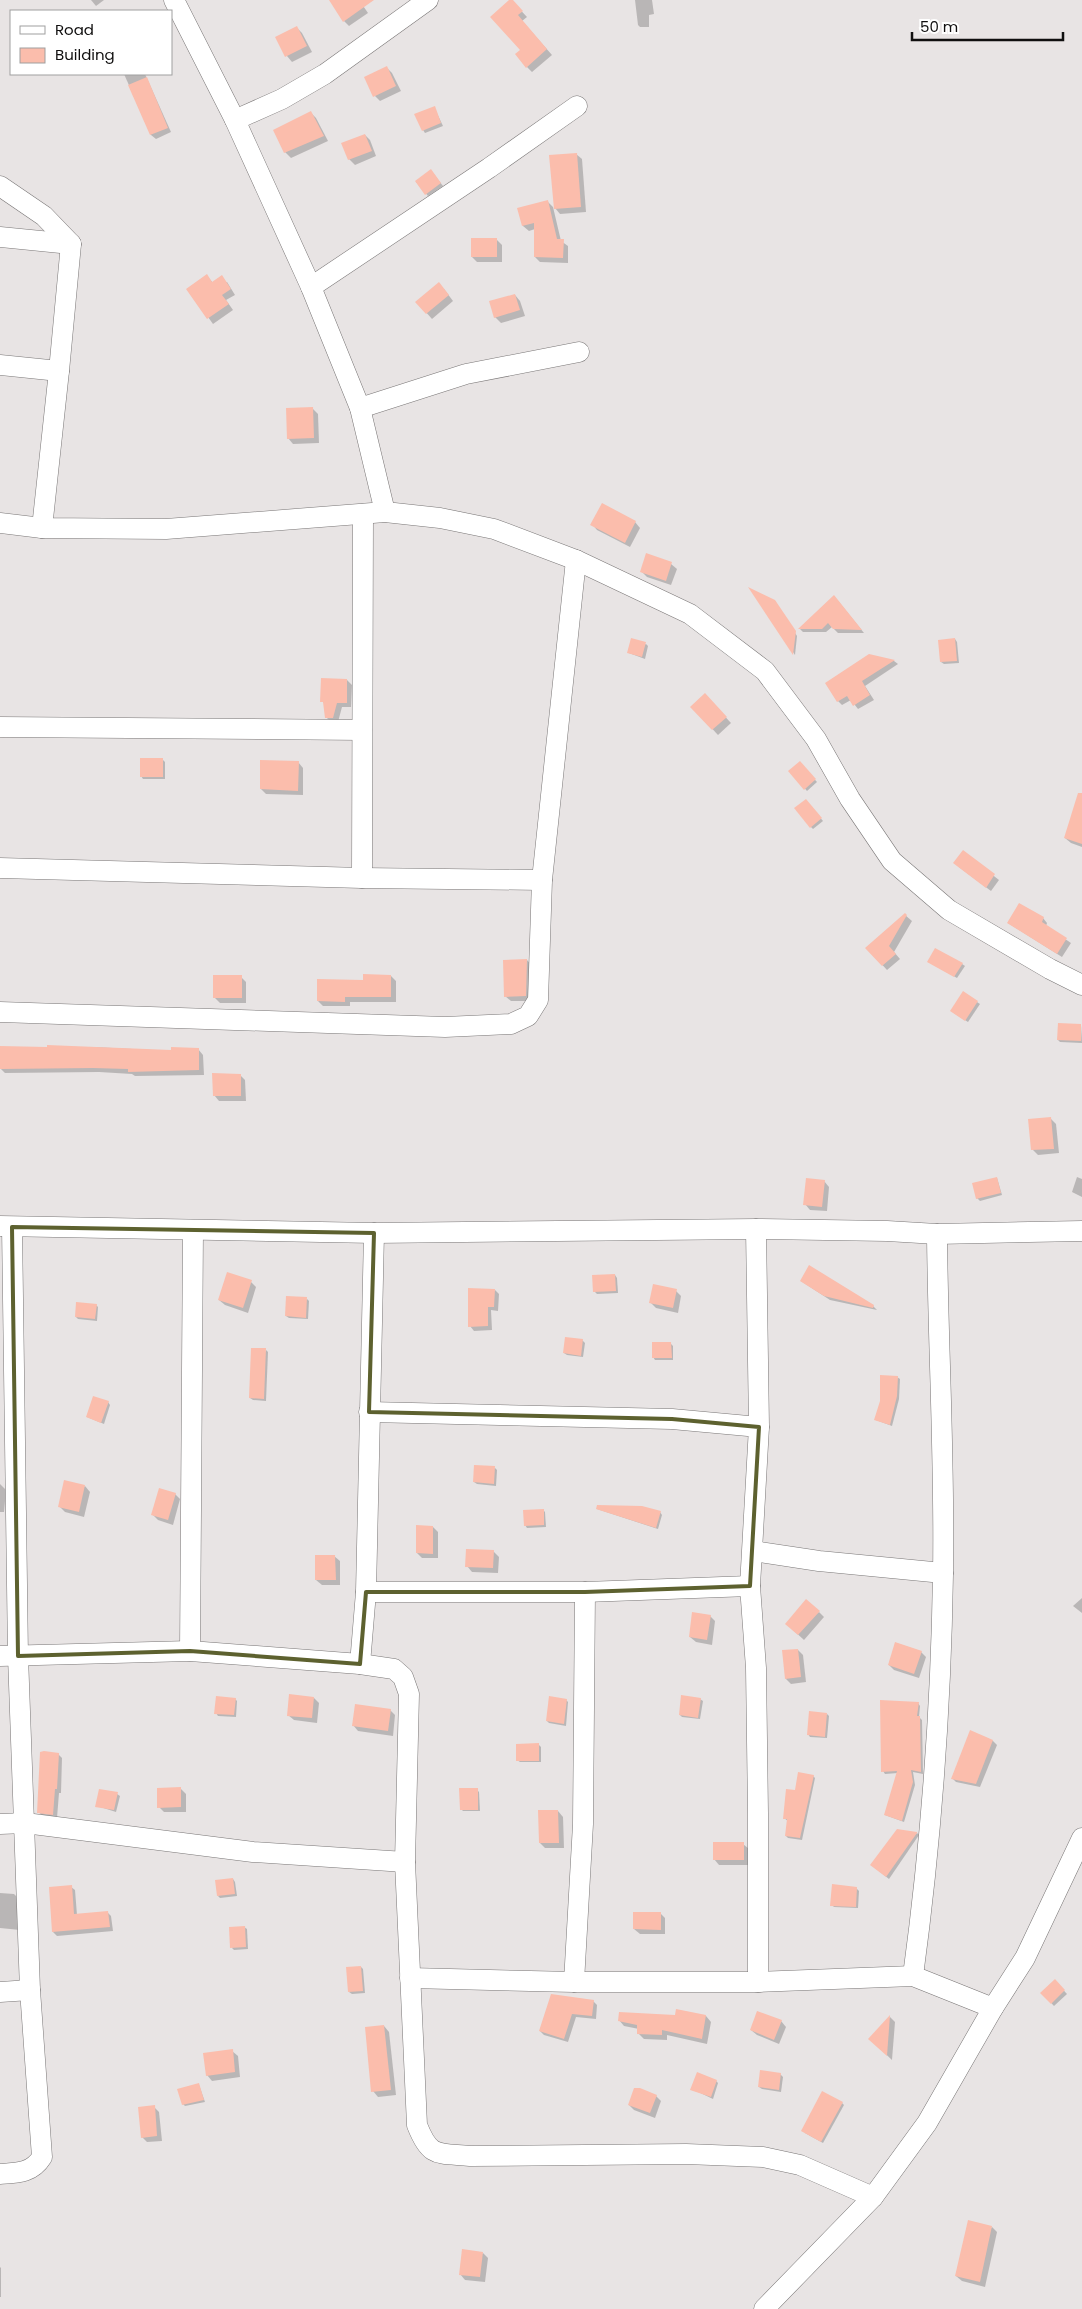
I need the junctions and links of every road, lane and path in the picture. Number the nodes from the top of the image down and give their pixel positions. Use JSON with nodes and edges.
{"nodes":[{"id":1,"x":174,"y":0,"type":"edge"},
{"id":2,"x":428,"y":0,"type":"edge"},
{"id":3,"x":578,"y":106,"type":"dead end"},
{"id":4,"x":235,"y":120,"type":"junction"},
{"id":5,"x":0,"y":186,"type":"edge"},
{"id":6,"x":0,"y":237,"type":"edge"},
{"id":7,"x":71,"y":244,"type":"junction"},
{"id":8,"x":311,"y":286,"type":"junction"},
{"id":9,"x":579,"y":352,"type":"dead end"},
{"id":10,"x":0,"y":365,"type":"edge"},
{"id":11,"x":59,"y":371,"type":"junction"},
{"id":12,"x":360,"y":408,"type":"junction"},
{"id":13,"x":385,"y":512,"type":"junction"},
{"id":14,"x":363,"y":514,"type":"junction"},
{"id":15,"x":0,"y":523,"type":"edge"},
{"id":16,"x":42,"y":528,"type":"junction"},
{"id":17,"x":576,"y":560,"type":"junction"},
{"id":18,"x":0,"y":727,"type":"edge"},
{"id":19,"x":362,"y":730,"type":"junction"},
{"id":20,"x":0,"y":868,"type":"edge"},
{"id":21,"x":362,"y":878,"type":"junction"},
{"id":22,"x":542,"y":880,"type":"junction"},
{"id":23,"x":1082,"y":985,"type":"edge"},
{"id":24,"x":0,"y":1012,"type":"edge"},
{"id":25,"x":6,"y":1226,"type":"edge"},
{"id":26,"x":756,"y":1229,"type":"junction"},
{"id":27,"x":193,"y":1230,"type":"junction"},
{"id":28,"x":1082,"y":1231,"type":"edge"},
{"id":29,"x":374,"y":1234,"type":"junction"},
{"id":30,"x":937,"y":1234,"type":"junction"},
{"id":31,"x":369,"y":1412,"type":"junction"},
{"id":32,"x":758,"y":1427,"type":"junction"},
{"id":33,"x":753,"y":1551,"type":"junction"},
{"id":34,"x":943,"y":1574,"type":"junction"},
{"id":35,"x":750,"y":1586,"type":"junction"},
{"id":36,"x":366,"y":1592,"type":"junction"},
{"id":37,"x":585,"y":1592,"type":"junction"},
{"id":38,"x":190,"y":1651,"type":"junction"},
{"id":39,"x":9,"y":1656,"type":"edge"},
{"id":40,"x":360,"y":1664,"type":"junction"},
{"id":41,"x":24,"y":1823,"type":"junction"},
{"id":42,"x":0,"y":1824,"type":"edge"},
{"id":43,"x":1082,"y":1838,"type":"edge"},
{"id":44,"x":405,"y":1862,"type":"junction"},
{"id":45,"x":913,"y":1976,"type":"junction"},
{"id":46,"x":410,"y":1978,"type":"junction"},
{"id":47,"x":574,"y":1982,"type":"junction"},
{"id":48,"x":758,"y":1982,"type":"junction"},
{"id":49,"x":30,"y":1990,"type":"junction"},
{"id":50,"x":0,"y":1992,"type":"edge"},
{"id":51,"x":993,"y":2008,"type":"junction"},
{"id":52,"x":0,"y":2174,"type":"edge"},
{"id":53,"x":872,"y":2197,"type":"junction"},
{"id":54,"x":764,"y":2309,"type":"edge"}],
"edges":[{"from":1,"to":4,"type":"street"},
{"from":2,"to":4,"type":"street"},
{"from":3,"to":8,"type":"street"},
{"from":4,"to":8,"type":"street"},
{"from":5,"to":7,"type":"street"},
{"from":6,"to":7,"type":"street"},
{"from":7,"to":11,"type":"street"},
{"from":8,"to":12,"type":"street"},
{"from":9,"to":12,"type":"street"},
{"from":10,"to":11,"type":"street"},
{"from":11,"to":16,"type":"street"},
{"from":12,"to":13,"type":"street"},
{"from":13,"to":14,"type":"street"},
{"from":13,"to":17,"type":"street"},
{"from":14,"to":16,"type":"street"},
{"from":14,"to":19,"type":"street"},
{"from":15,"to":16,"type":"street"},
{"from":17,"to":22,"type":"street"},
{"from":17,"to":23,"type":"street"},
{"from":18,"to":19,"type":"street"},
{"from":19,"to":21,"type":"street"},
{"from":20,"to":21,"type":"street"},
{"from":21,"to":22,"type":"street"},
{"from":22,"to":24,"type":"street"},
{"from":25,"to":27,"type":"street"},
{"from":25,"to":39,"type":"street"},
{"from":26,"to":29,"type":"street"},
{"from":26,"to":30,"type":"street"},
{"from":26,"to":32,"type":"street"},
{"from":27,"to":29,"type":"street"},
{"from":27,"to":38,"type":"street"},
{"from":28,"to":30,"type":"street"},
{"from":29,"to":31,"type":"street"},
{"from":30,"to":34,"type":"street"},
{"from":31,"to":32,"type":"street"},
{"from":31,"to":36,"type":"street"},
{"from":32,"to":33,"type":"street"},
{"from":33,"to":34,"type":"street"},
{"from":33,"to":35,"type":"street"},
{"from":34,"to":45,"type":"street"},
{"from":35,"to":37,"type":"street"},
{"from":35,"to":48,"type":"street"},
{"from":36,"to":37,"type":"street"},
{"from":36,"to":40,"type":"street"},
{"from":37,"to":47,"type":"street"},
{"from":38,"to":39,"type":"street"},
{"from":38,"to":40,"type":"street"},
{"from":39,"to":41,"type":"street"},
{"from":40,"to":44,"type":"street"},
{"from":41,"to":42,"type":"street"},
{"from":41,"to":44,"type":"street"},
{"from":41,"to":49,"type":"street"},
{"from":43,"to":51,"type":"street"},
{"from":44,"to":46,"type":"street"},
{"from":45,"to":48,"type":"street"},
{"from":45,"to":51,"type":"street"},
{"from":46,"to":47,"type":"street"},
{"from":46,"to":53,"type":"street"},
{"from":47,"to":48,"type":"street"},
{"from":49,"to":50,"type":"street"},
{"from":49,"to":52,"type":"street"},
{"from":51,"to":53,"type":"street"},
{"from":53,"to":54,"type":"street"}]}
